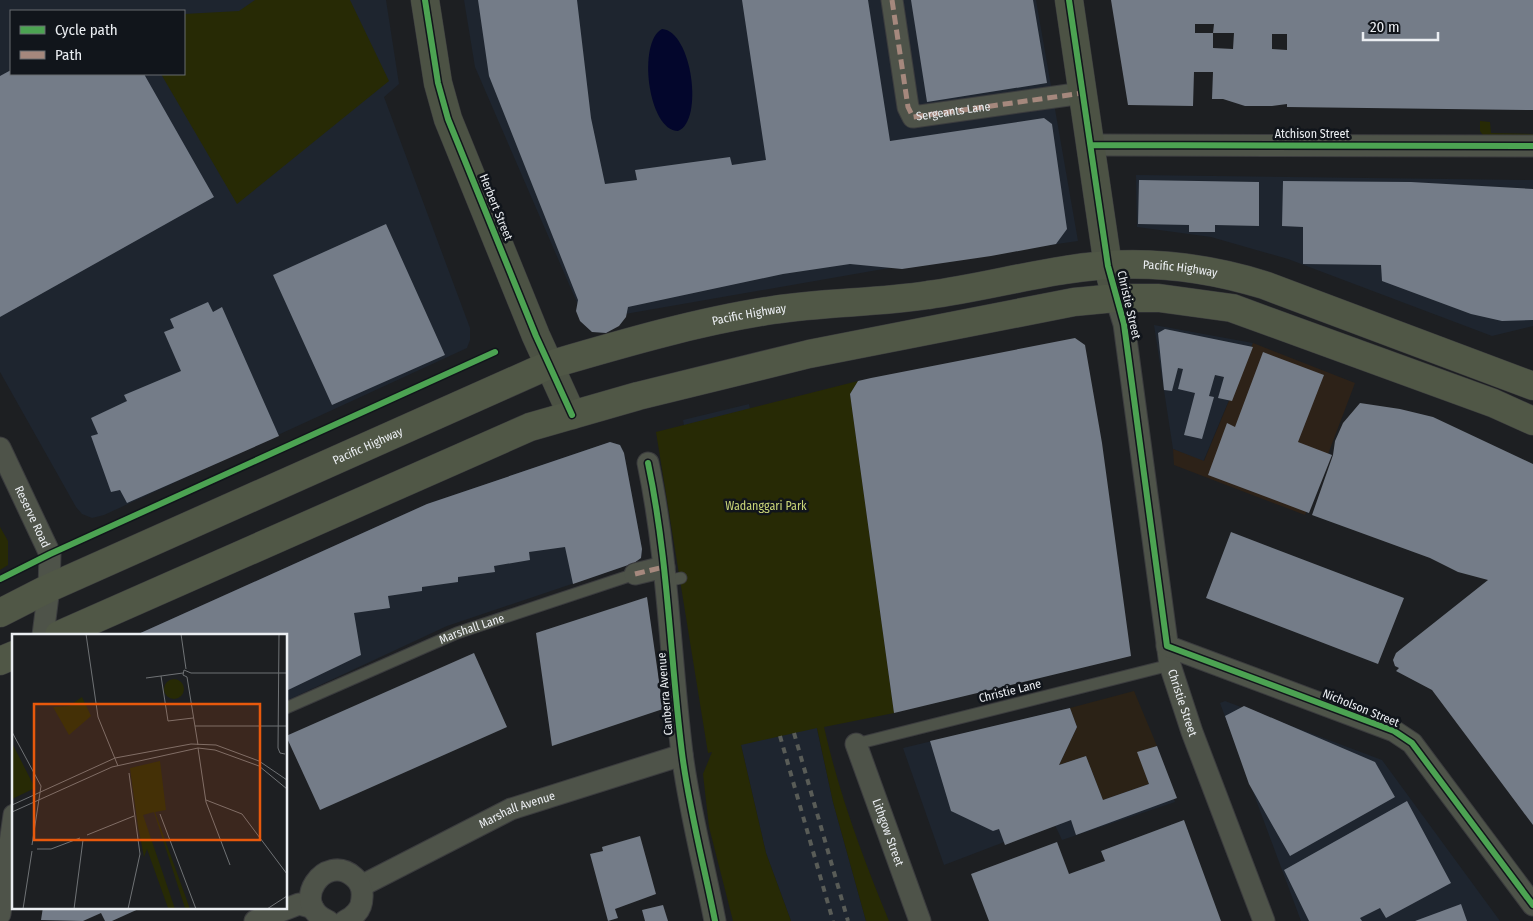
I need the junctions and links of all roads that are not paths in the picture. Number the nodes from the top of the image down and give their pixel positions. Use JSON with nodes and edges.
{"nodes":[{"id":1,"x":425,"y":0,"type":"edge"},
{"id":2,"x":892,"y":0,"type":"edge"},
{"id":3,"x":1069,"y":0,"type":"edge"},
{"id":4,"x":1083,"y":93,"type":"junction"},
{"id":5,"x":1091,"y":145,"type":"junction"},
{"id":6,"x":1533,"y":146,"type":"edge"},
{"id":7,"x":1108,"y":266,"type":"junction"},
{"id":8,"x":1116,"y":298,"type":"junction"},
{"id":9,"x":549,"y":365,"type":"junction"},
{"id":10,"x":1533,"y":386,"type":"edge"},
{"id":11,"x":572,"y":415,"type":"junction"},
{"id":12,"x":1533,"y":421,"type":"edge"},
{"id":13,"x":2,"y":456,"type":"edge"},
{"id":14,"x":648,"y":462,"type":"dead end"},
{"id":15,"x":636,"y":574,"type":"joint"},
{"id":16,"x":671,"y":575,"type":"junction"},
{"id":17,"x":49,"y":588,"type":"junction"},
{"id":18,"x":0,"y":613,"type":"edge"},
{"id":19,"x":43,"y":634,"type":"edge"},
{"id":20,"x":61,"y":634,"type":"edge"},
{"id":21,"x":1169,"y":655,"type":"junction"},
{"id":22,"x":12,"y":656,"type":"edge"},
{"id":23,"x":0,"y":661,"type":"edge"},
{"id":24,"x":288,"y":707,"type":"edge"},
{"id":25,"x":856,"y":744,"type":"joint"},
{"id":26,"x":682,"y":754,"type":"junction"},
{"id":27,"x":12,"y":829,"type":"edge"},
{"id":28,"x":361,"y":886,"type":"junction"},
{"id":29,"x":1533,"y":905,"type":"edge"},
{"id":30,"x":0,"y":914,"type":"edge"},
{"id":31,"x":321,"y":914,"type":"edge"},
{"id":32,"x":255,"y":921,"type":"edge"},
{"id":33,"x":345,"y":921,"type":"edge"},
{"id":34,"x":715,"y":921,"type":"edge"},
{"id":35,"x":920,"y":921,"type":"edge"},
{"id":36,"x":1264,"y":921,"type":"edge"}],
"edges":[{"from":1,"to":9,"type":"street","name":"Herbert Street"},
{"from":2,"to":4,"type":"street","name":"Sergeants Lane"},
{"from":3,"to":4,"type":"street","name":"Christie Street"},
{"from":4,"to":5,"type":"street","name":"Christie Street"},
{"from":5,"to":6,"type":"street","name":"Atchison Street"},
{"from":5,"to":7,"type":"street","name":"Christie Street"},
{"from":7,"to":8,"type":"street","name":"Christie Street"},
{"from":7,"to":9,"type":"main road","name":"Pacific Highway"},
{"from":7,"to":10,"type":"main road","name":"Pacific Highway"},
{"from":8,"to":11,"type":"main road"},
{"from":8,"to":12,"type":"main road"},
{"from":8,"to":21,"type":"street","name":"Christie Street"},
{"from":9,"to":11,"type":"street","name":"Herbert Street"},
{"from":9,"to":17,"type":"main road","name":"Pacific Highway"},
{"from":11,"to":20,"type":"main road"},
{"from":13,"to":17,"type":"street","name":"Reserve Road"},
{"from":14,"to":16,"type":"street","name":"Canberra Avenue"},
{"from":15,"to":16,"type":"street","name":"Marshall Lane"},
{"from":15,"to":24,"type":"lane","name":"Marshall Lane"},
{"from":16,"to":26,"type":"street","name":"Canberra Avenue"},
{"from":17,"to":18,"type":"main road","name":"Pacific Highway"},
{"from":17,"to":19,"type":"street","name":"Reserve Road"},
{"from":21,"to":25,"type":"lane","name":"Christie Lane"},
{"from":21,"to":29,"type":"street","name":"Nicholson Street"},
{"from":21,"to":36,"type":"street","name":"Christie Street"},
{"from":22,"to":23,"type":"main road"},
{"from":25,"to":35,"type":"street","name":"Lithgow Street"},
{"from":26,"to":28,"type":"street","name":"Marshall Avenue"},
{"from":26,"to":34,"type":"street","name":"Canberra Avenue"},
{"from":27,"to":30,"type":"street"},
{"from":28,"to":31,"type":"street"},
{"from":28,"to":33,"type":"street"},
{"from":31,"to":32,"type":"street"}]}
